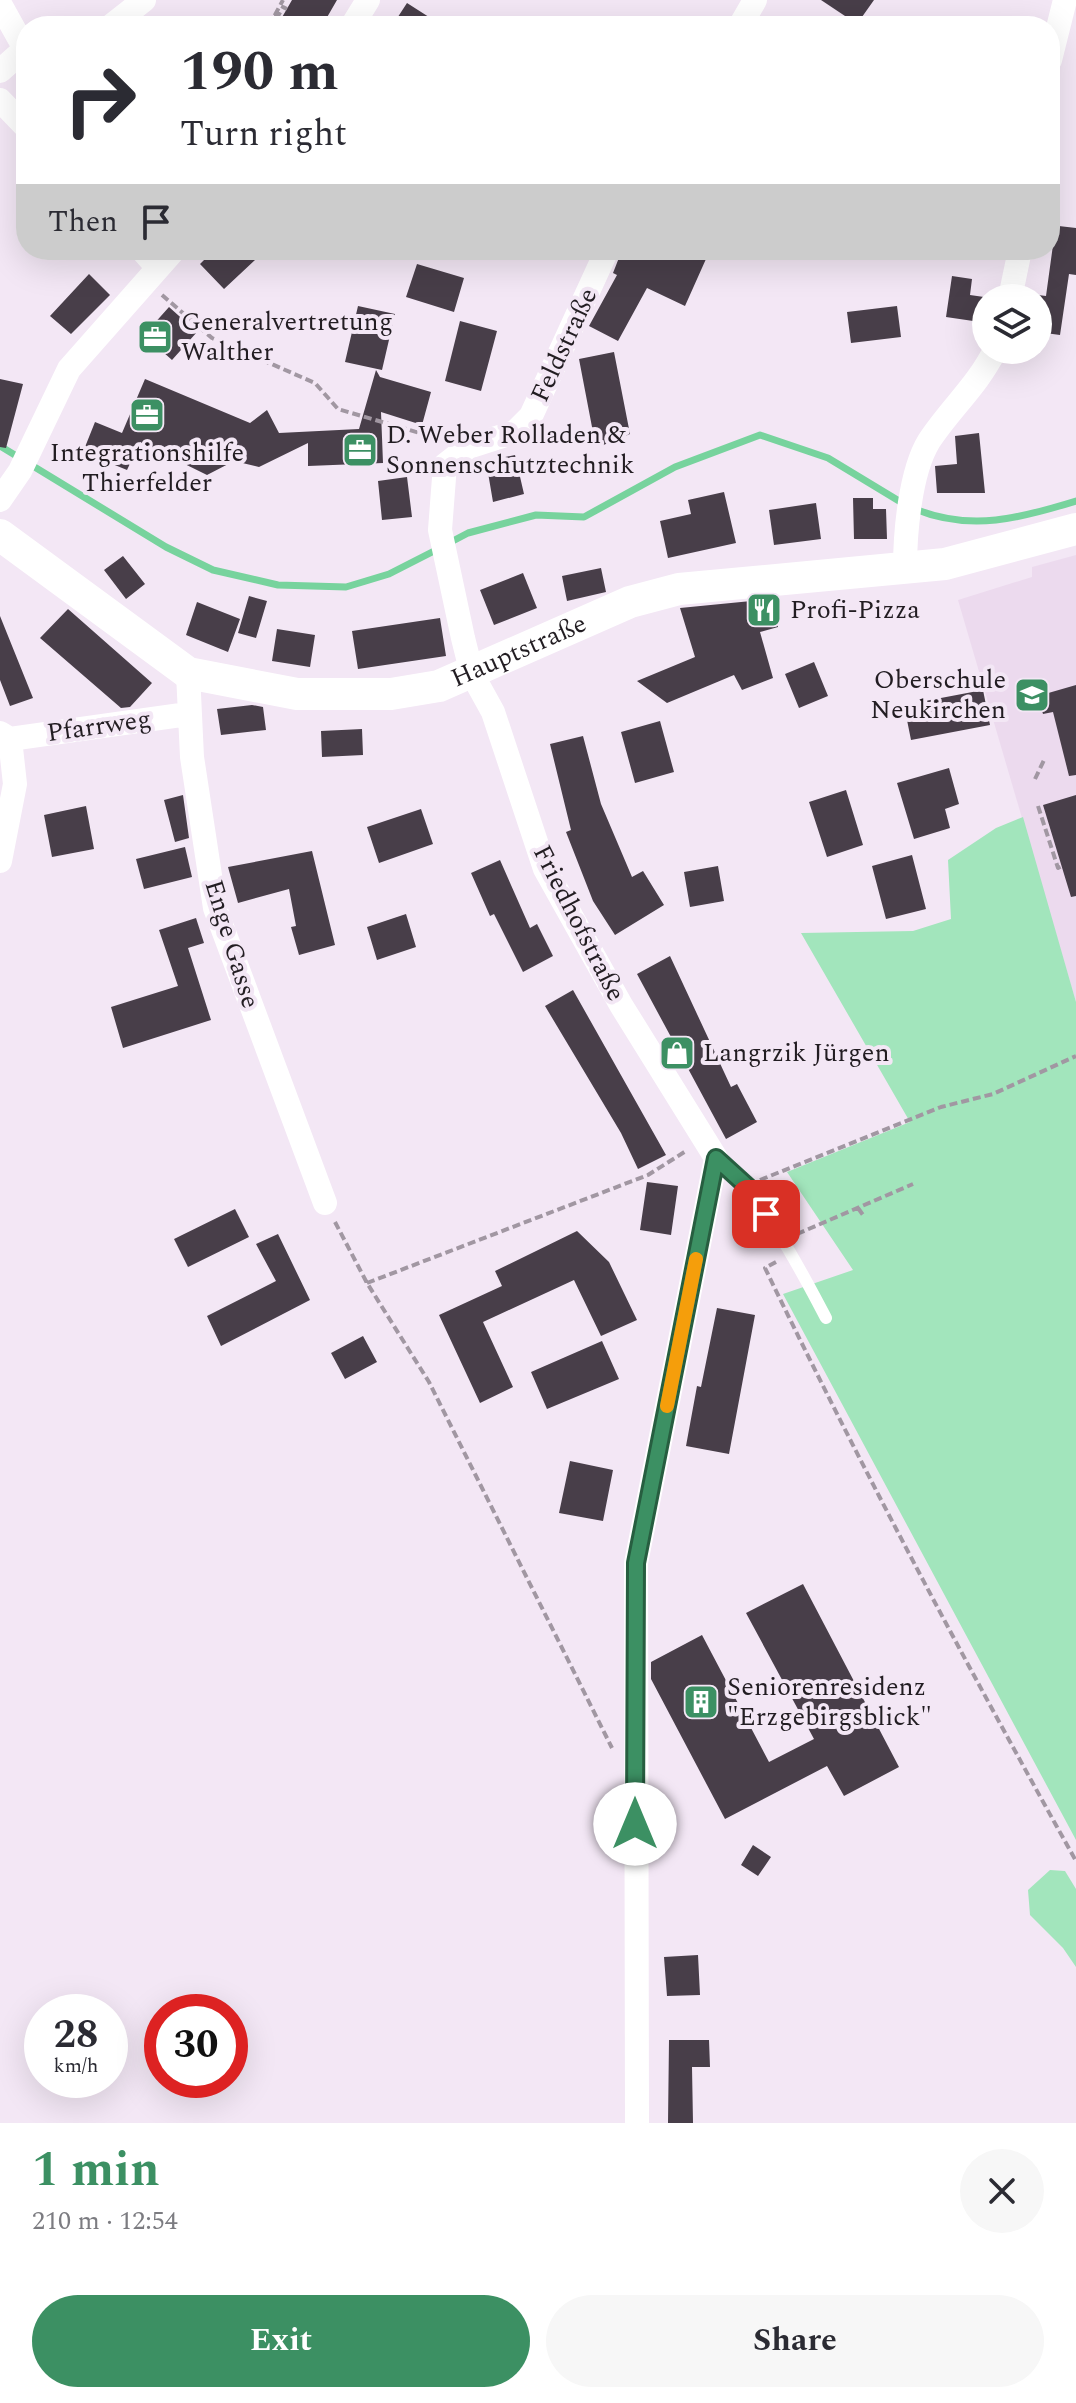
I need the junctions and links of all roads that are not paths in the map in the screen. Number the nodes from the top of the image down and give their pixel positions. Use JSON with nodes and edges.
{"nodes":[{"id":1,"x":144,"y":0,"type":"edge"},
{"id":2,"x":1065,"y":0,"type":"edge"},
{"id":3,"x":0,"y":4,"type":"edge"},
{"id":4,"x":124,"y":16,"type":"edge"},
{"id":5,"x":1060,"y":20,"type":"edge"},
{"id":6,"x":16,"y":33,"type":"edge"},
{"id":7,"x":16,"y":57,"type":"edge"},
{"id":8,"x":0,"y":71,"type":"edge"},
{"id":9,"x":0,"y":100,"type":"edge"},
{"id":10,"x":16,"y":117,"type":"edge"},
{"id":11,"x":602,"y":260,"type":"edge"},
{"id":12,"x":1018,"y":260,"type":"edge"},
{"id":13,"x":155,"y":262,"type":"edge"},
{"id":14,"x":1013,"y":284,"type":"edge"},
{"id":15,"x":988,"y":364,"type":"edge"},
{"id":16,"x":0,"y":500,"type":"edge"},
{"id":17,"x":1076,"y":529,"type":"edge"},
{"id":18,"x":0,"y":535,"type":"edge"},
{"id":19,"x":905,"y":569,"type":"junction"},
{"id":20,"x":188,"y":673,"type":"junction"},
{"id":21,"x":472,"y":674,"type":"junction"},
{"id":22,"x":188,"y":714,"type":"junction"},
{"id":23,"x":5,"y":736,"type":"edge"},
{"id":24,"x":0,"y":861,"type":"edge"},
{"id":25,"x":710,"y":1149,"type":"junction"},
{"id":26,"x":325,"y":1203,"type":"road end"},
{"id":27,"x":826,"y":1318,"type":"dead end"},
{"id":28,"x":637,"y":2123,"type":"edge"}],
"edges":[{"from":1,"to":4,"type":"street"},
{"from":2,"to":5,"type":"street"},
{"from":3,"to":6,"type":"street"},
{"from":7,"to":8,"type":"street"},
{"from":9,"to":10,"type":"street"},
{"from":11,"to":21,"type":"street","name":"Feldstraße"},
{"from":12,"to":14,"type":"street"},
{"from":13,"to":16,"type":"street"},
{"from":15,"to":19,"type":"street"},
{"from":17,"to":19,"type":"main road","name":"Hauptstraße"},
{"from":18,"to":20,"type":"main road","name":"Hauptstraße"},
{"from":19,"to":21,"type":"main road","name":"Hauptstraße"},
{"from":20,"to":21,"type":"main road","name":"Hauptstraße"},
{"from":20,"to":22,"type":"street","name":"Enge Gasse"},
{"from":21,"to":25,"type":"street","name":"Friedhofstraße"},
{"from":22,"to":23,"type":"street","name":"Pfarrweg"},
{"from":22,"to":26,"type":"street","name":"Enge Gasse"},
{"from":23,"to":24,"type":"street","name":"Pfarrweg"},
{"from":25,"to":27,"type":"lane"},
{"from":25,"to":28,"type":"street"}]}
